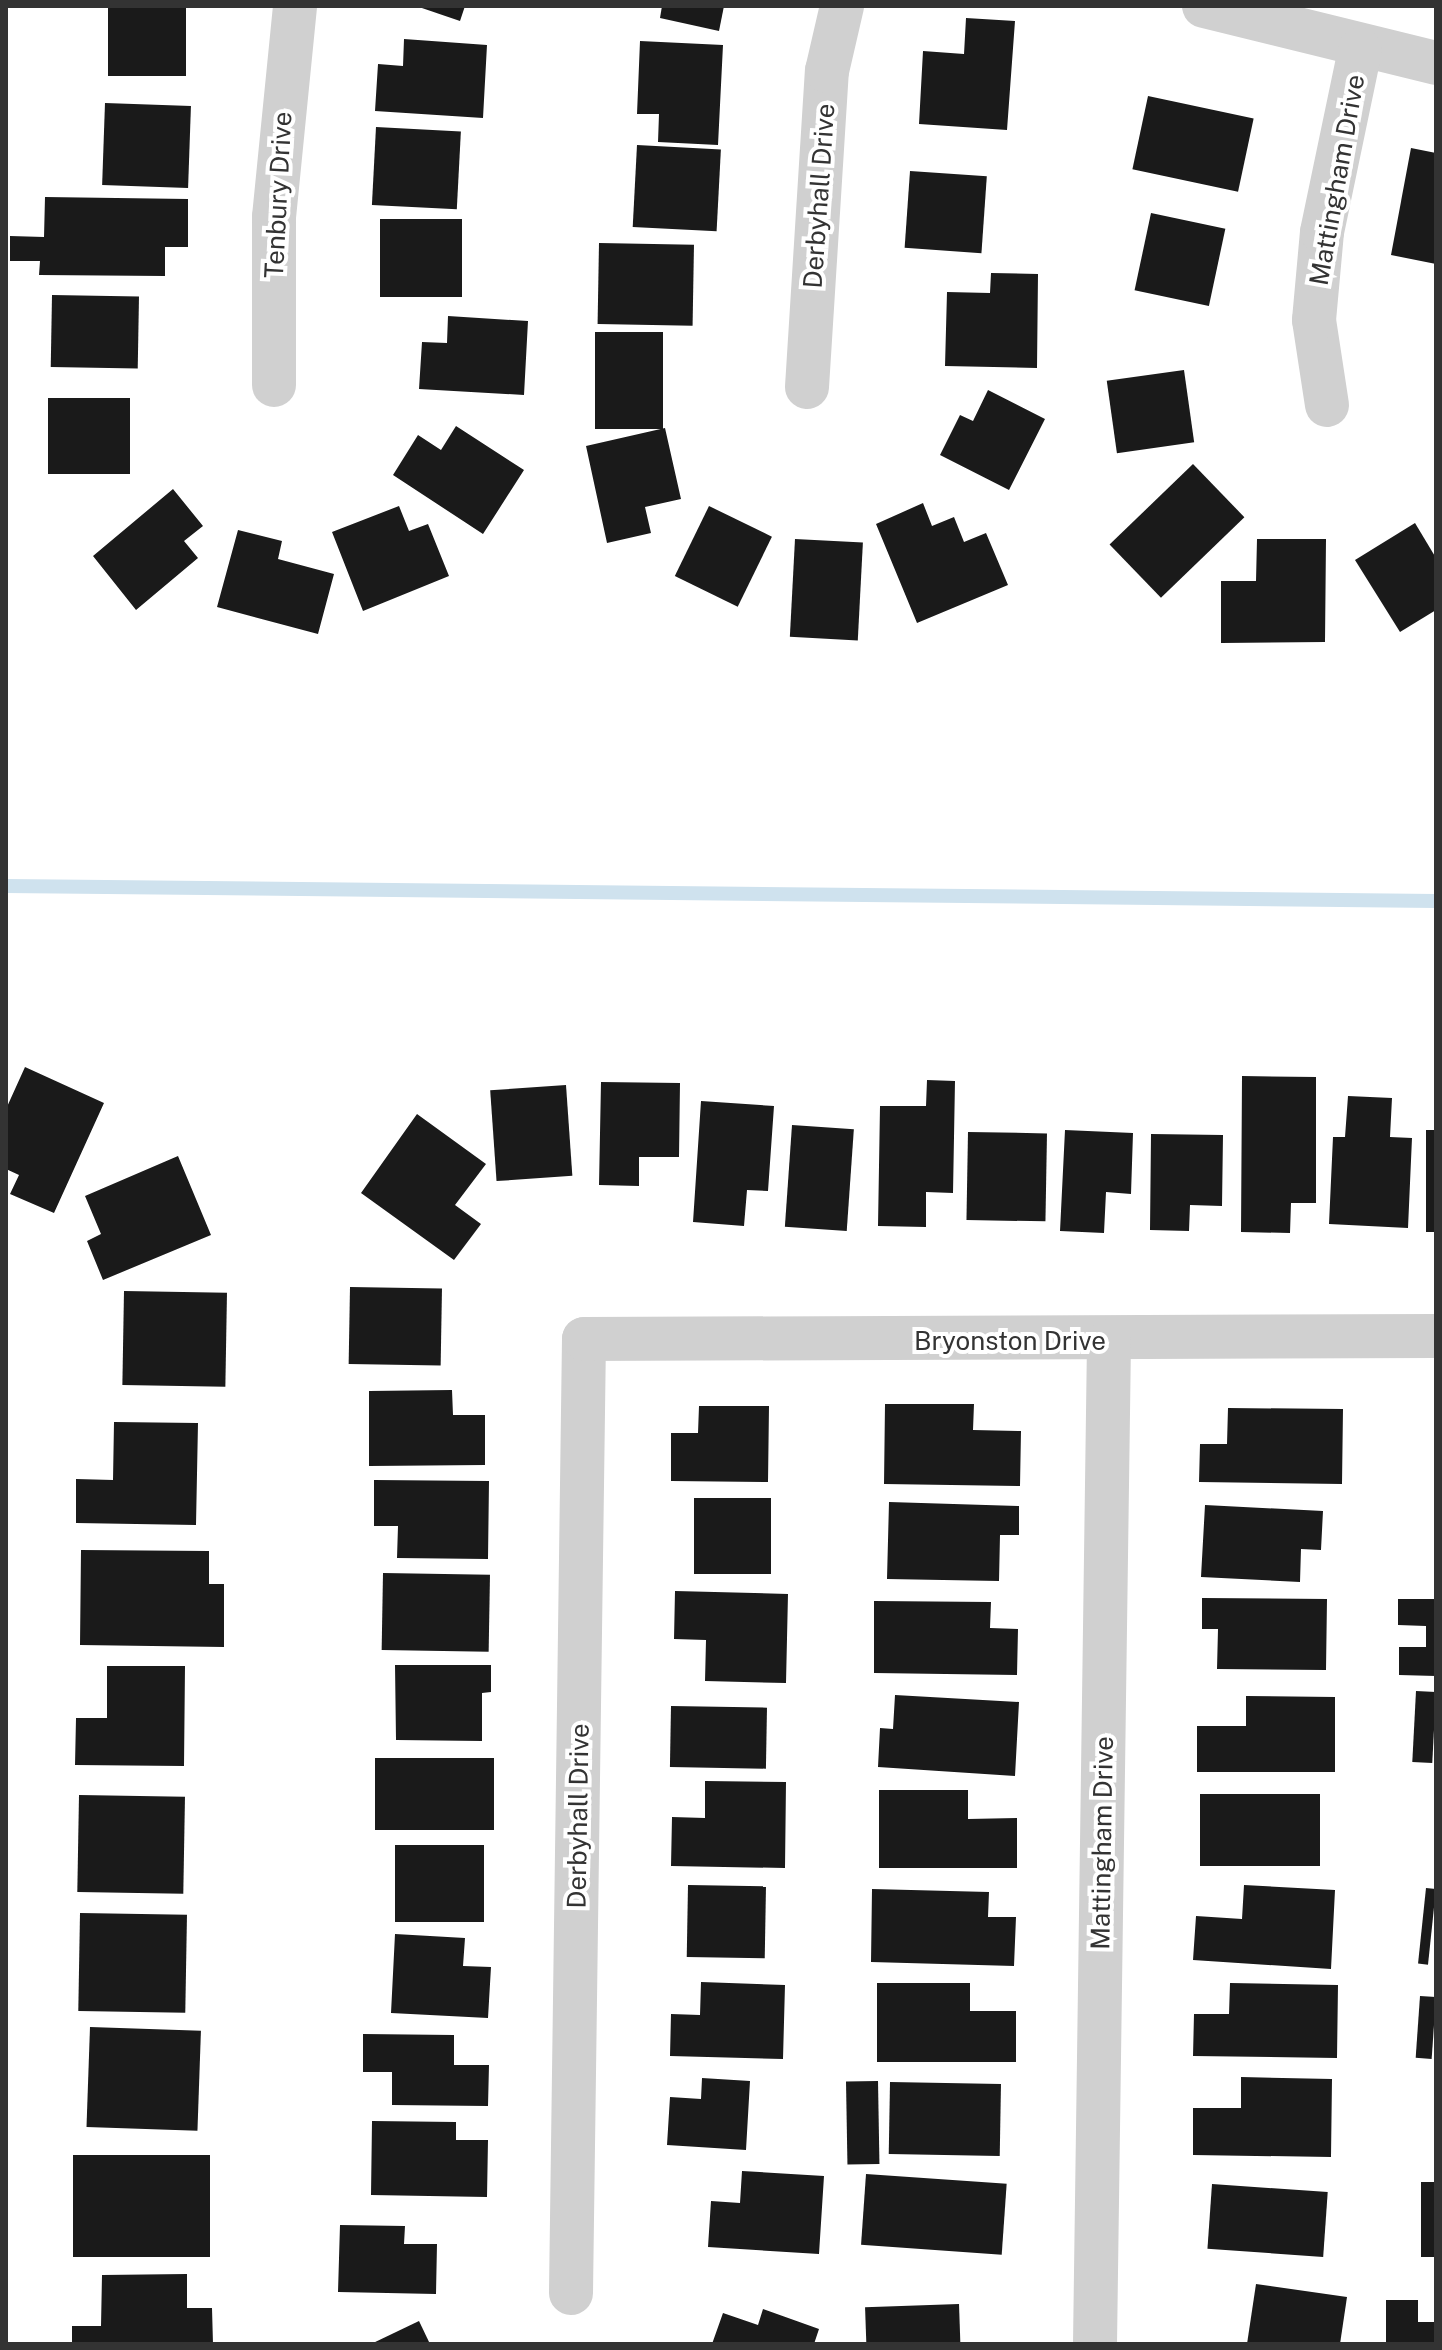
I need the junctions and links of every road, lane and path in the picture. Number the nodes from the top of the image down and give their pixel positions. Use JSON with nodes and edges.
{"nodes":[{"id":1,"x":295,"y":6,"type":"edge"},
{"id":2,"x":842,"y":6,"type":"edge"},
{"id":3,"x":1204,"y":6,"type":"edge"},
{"id":4,"x":1360,"y":50,"type":"junction"},
{"id":5,"x":1436,"y":63,"type":"edge"},
{"id":6,"x":274,"y":385,"type":"dead end"},
{"id":7,"x":807,"y":387,"type":"dead end"},
{"id":8,"x":1327,"y":405,"type":"dead end"},
{"id":9,"x":1436,"y":1336,"type":"edge"},
{"id":10,"x":584,"y":1339,"type":"joint"},
{"id":11,"x":1109,"y":1341,"type":"junction"},
{"id":12,"x":571,"y":2293,"type":"dead end"},
{"id":13,"x":1095,"y":2344,"type":"edge"}],
"edges":[{"from":1,"to":6,"type":"street","name":"Tenbury Drive"},
{"from":2,"to":7,"type":"street","name":"Derbyhall Drive"},
{"from":3,"to":4,"type":"street"},
{"from":4,"to":5,"type":"street"},
{"from":4,"to":8,"type":"street","name":"Mattingham Drive"},
{"from":9,"to":11,"type":"street","name":"Bryonston Drive"},
{"from":10,"to":11,"type":"street","name":"Bryonston Drive"},
{"from":10,"to":12,"type":"street","name":"Derbyhall Drive"},
{"from":11,"to":13,"type":"street","name":"Mattingham Drive"}]}
